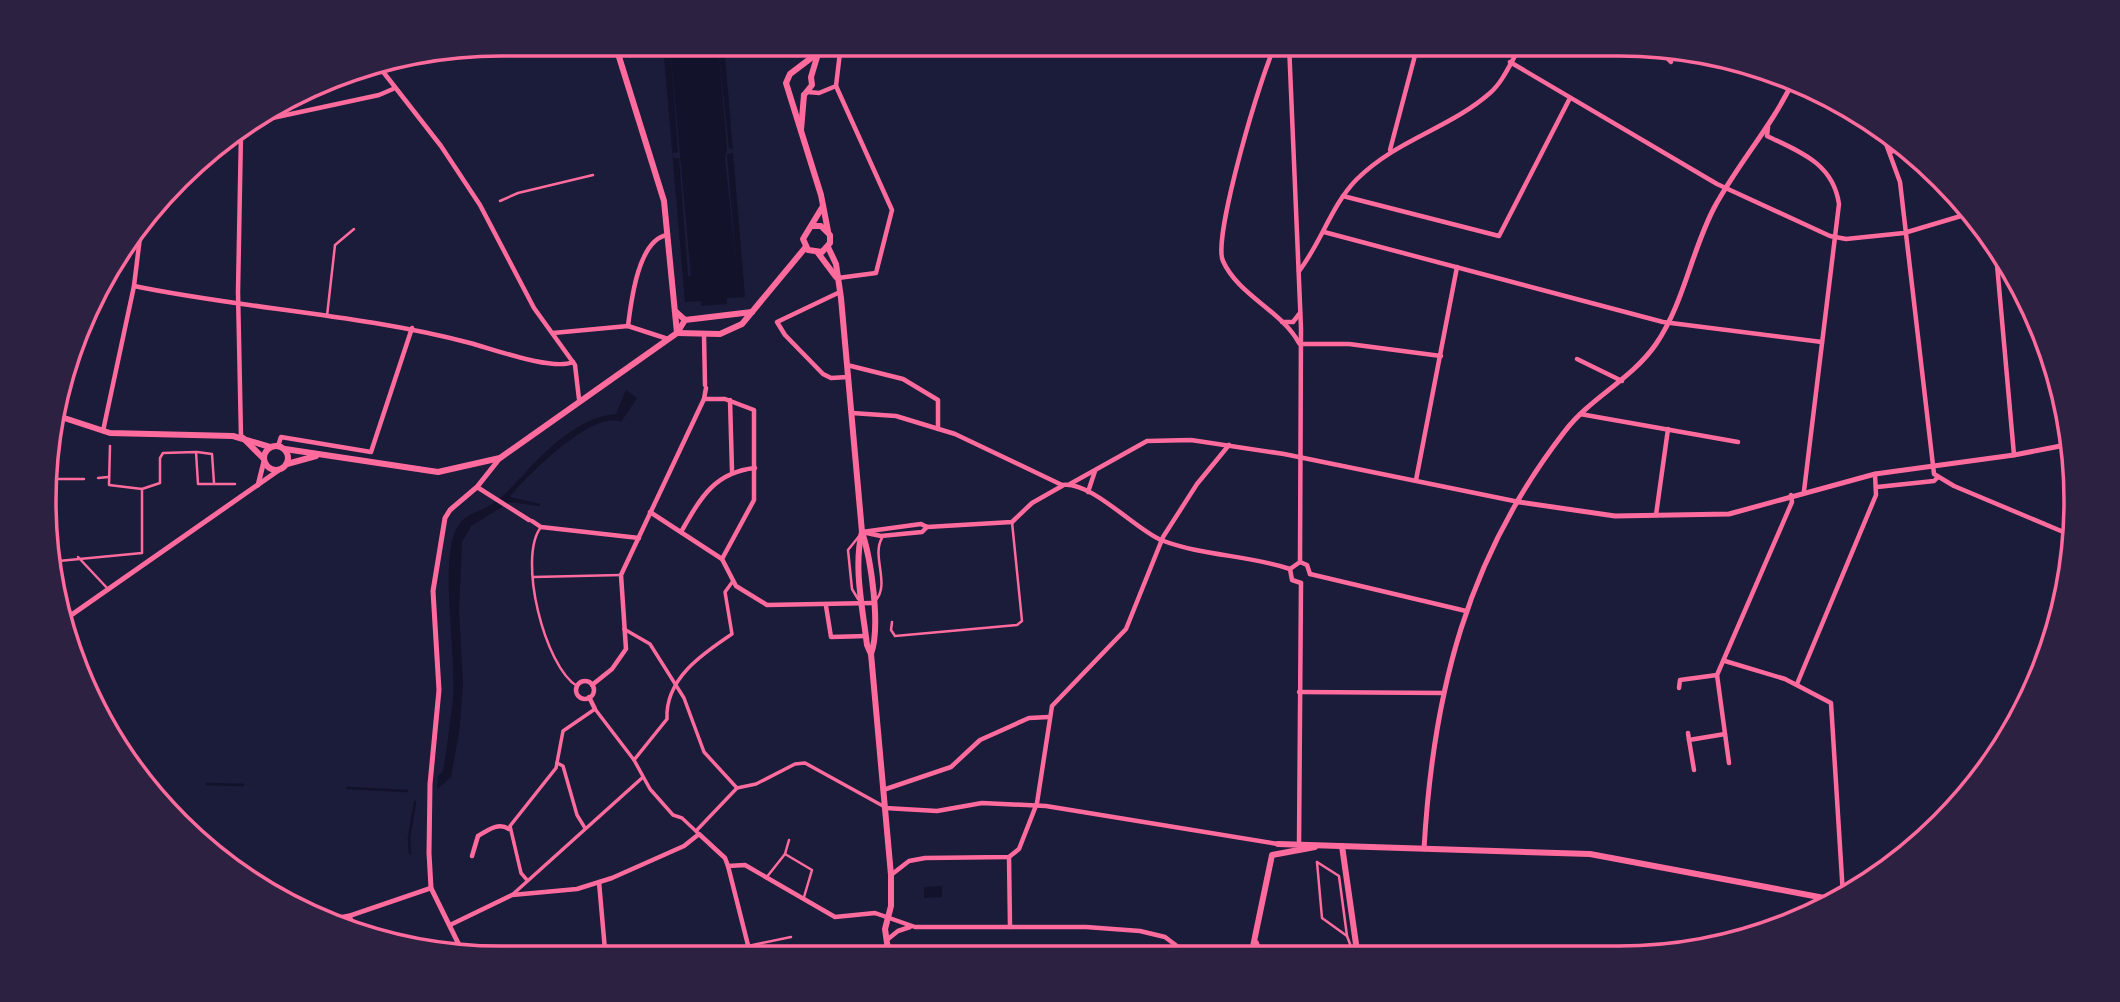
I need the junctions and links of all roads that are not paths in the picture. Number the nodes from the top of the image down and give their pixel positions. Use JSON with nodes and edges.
{"nodes":[{"id":1,"x":619,"y":56,"type":"edge"},
{"id":2,"x":812,"y":56,"type":"edge"},
{"id":3,"x":818,"y":56,"type":"edge"},
{"id":4,"x":839,"y":56,"type":"edge"},
{"id":5,"x":1271,"y":56,"type":"edge"},
{"id":6,"x":1290,"y":56,"type":"edge"},
{"id":7,"x":1415,"y":56,"type":"edge"},
{"id":8,"x":1514,"y":56,"type":"edge"},
{"id":9,"x":1668,"y":59,"type":"edge"},
{"id":10,"x":1510,"y":62,"type":"junction"},
{"id":11,"x":1671,"y":62,"type":"dead end"},
{"id":12,"x":799,"y":70,"type":"junction"},
{"id":13,"x":382,"y":72,"type":"edge"},
{"id":14,"x":811,"y":77,"type":"junction"},
{"id":15,"x":835,"y":86,"type":"junction"},
{"id":16,"x":393,"y":89,"type":"junction"},
{"id":17,"x":1788,"y":90,"type":"edge"},
{"id":18,"x":791,"y":92,"type":"junction"},
{"id":19,"x":806,"y":94,"type":"junction"},
{"id":20,"x":1570,"y":98,"type":"junction"},
{"id":21,"x":276,"y":117,"type":"edge"},
{"id":22,"x":801,"y":135,"type":"junction"},
{"id":23,"x":1764,"y":137,"type":"junction"},
{"id":24,"x":241,"y":140,"type":"edge"},
{"id":25,"x":1886,"y":145,"type":"edge"},
{"id":26,"x":1389,"y":151,"type":"junction"},
{"id":27,"x":1891,"y":152,"type":"joint"},
{"id":28,"x":593,"y":175,"type":"dead end"},
{"id":29,"x":1726,"y":188,"type":"junction"},
{"id":30,"x":1343,"y":196,"type":"junction"},
{"id":31,"x":500,"y":201,"type":"dead end"},
{"id":32,"x":823,"y":206,"type":"junction"},
{"id":33,"x":1961,"y":216,"type":"edge"},
{"id":34,"x":813,"y":226,"type":"junction"},
{"id":35,"x":354,"y":229,"type":"dead end"},
{"id":36,"x":828,"y":231,"type":"junction"},
{"id":37,"x":1324,"y":232,"type":"junction"},
{"id":38,"x":1907,"y":232,"type":"junction"},
{"id":39,"x":668,"y":235,"type":"junction"},
{"id":40,"x":1837,"y":238,"type":"junction"},
{"id":41,"x":139,"y":242,"type":"edge"},
{"id":42,"x":828,"y":247,"type":"junction"},
{"id":43,"x":805,"y":248,"type":"junction"},
{"id":44,"x":818,"y":253,"type":"junction"},
{"id":45,"x":1457,"y":267,"type":"junction"},
{"id":46,"x":1997,"y":268,"type":"edge"},
{"id":47,"x":1299,"y":271,"type":"junction"},
{"id":48,"x":837,"y":278,"type":"junction"},
{"id":49,"x":134,"y":286,"type":"junction"},
{"id":50,"x":840,"y":292,"type":"junction"},
{"id":51,"x":239,"y":302,"type":"junction"},
{"id":52,"x":674,"y":311,"type":"junction"},
{"id":53,"x":752,"y":312,"type":"junction"},
{"id":54,"x":1300,"y":313,"type":"junction"},
{"id":55,"x":327,"y":316,"type":"junction"},
{"id":56,"x":685,"y":320,"type":"junction"},
{"id":57,"x":1281,"y":321,"type":"junction"},
{"id":58,"x":1667,"y":322,"type":"junction"},
{"id":59,"x":628,"y":326,"type":"junction"},
{"id":60,"x":412,"y":328,"type":"junction"},
{"id":61,"x":552,"y":333,"type":"junction"},
{"id":62,"x":677,"y":333,"type":"junction"},
{"id":63,"x":704,"y":335,"type":"junction"},
{"id":64,"x":668,"y":339,"type":"junction"},
{"id":65,"x":1822,"y":342,"type":"junction"},
{"id":66,"x":1300,"y":344,"type":"junction"},
{"id":67,"x":1441,"y":356,"type":"junction"},
{"id":68,"x":1577,"y":359,"type":"dead end"},
{"id":69,"x":573,"y":362,"type":"junction"},
{"id":70,"x":847,"y":365,"type":"junction"},
{"id":71,"x":849,"y":377,"type":"junction"},
{"id":72,"x":1623,"y":381,"type":"junction"},
{"id":73,"x":579,"y":399,"type":"junction"},
{"id":74,"x":704,"y":399,"type":"junction"},
{"id":75,"x":730,"y":400,"type":"junction"},
{"id":76,"x":852,"y":413,"type":"junction"},
{"id":77,"x":1579,"y":414,"type":"junction"},
{"id":78,"x":64,"y":418,"type":"edge"},
{"id":79,"x":938,"y":429,"type":"junction"},
{"id":80,"x":1668,"y":429,"type":"junction"},
{"id":81,"x":103,"y":432,"type":"junction"},
{"id":82,"x":241,"y":437,"type":"junction"},
{"id":83,"x":1738,"y":442,"type":"dead end"},
{"id":84,"x":1229,"y":445,"type":"junction"},
{"id":85,"x":110,"y":446,"type":"dead end"},
{"id":86,"x":2060,"y":446,"type":"edge"},
{"id":87,"x":278,"y":447,"type":"junction"},
{"id":88,"x":196,"y":452,"type":"junction"},
{"id":89,"x":2014,"y":455,"type":"junction"},
{"id":90,"x":318,"y":456,"type":"junction"},
{"id":91,"x":500,"y":458,"type":"junction"},
{"id":92,"x":264,"y":460,"type":"junction"},
{"id":93,"x":1302,"y":460,"type":"junction"},
{"id":94,"x":287,"y":464,"type":"junction"},
{"id":95,"x":1932,"y":466,"type":"junction"},
{"id":96,"x":755,"y":468,"type":"junction"},
{"id":97,"x":279,"y":470,"type":"junction"},
{"id":98,"x":1096,"y":470,"type":"junction"},
{"id":99,"x":732,"y":471,"type":"junction"},
{"id":100,"x":1875,"y":474,"type":"junction"},
{"id":101,"x":98,"y":478,"type":"dead end"},
{"id":102,"x":108,"y":478,"type":"junction"},
{"id":103,"x":1937,"y":478,"type":"junction"},
{"id":104,"x":57,"y":479,"type":"edge"},
{"id":105,"x":84,"y":479,"type":"dead end"},
{"id":106,"x":1416,"y":480,"type":"junction"},
{"id":107,"x":214,"y":484,"type":"junction"},
{"id":108,"x":236,"y":484,"type":"dead end"},
{"id":109,"x":1069,"y":484,"type":"junction"},
{"id":110,"x":258,"y":485,"type":"junction"},
{"id":111,"x":1062,"y":485,"type":"junction"},
{"id":112,"x":477,"y":487,"type":"junction"},
{"id":113,"x":1877,"y":487,"type":"junction"},
{"id":114,"x":142,"y":489,"type":"junction"},
{"id":115,"x":1804,"y":491,"type":"junction"},
{"id":116,"x":1088,"y":492,"type":"junction"},
{"id":117,"x":1791,"y":495,"type":"junction"},
{"id":118,"x":1519,"y":502,"type":"junction"},
{"id":119,"x":650,"y":512,"type":"junction"},
{"id":120,"x":1656,"y":516,"type":"junction"},
{"id":121,"x":1012,"y":522,"type":"junction"},
{"id":122,"x":541,"y":527,"type":"junction"},
{"id":123,"x":927,"y":527,"type":"junction"},
{"id":124,"x":681,"y":532,"type":"junction"},
{"id":125,"x":862,"y":532,"type":"junction"},
{"id":126,"x":2063,"y":532,"type":"edge"},
{"id":127,"x":883,"y":536,"type":"junction"},
{"id":128,"x":639,"y":538,"type":"junction"},
{"id":129,"x":1161,"y":540,"type":"junction"},
{"id":130,"x":78,"y":557,"type":"junction"},
{"id":131,"x":722,"y":559,"type":"junction"},
{"id":132,"x":60,"y":560,"type":"edge"},
{"id":133,"x":1300,"y":562,"type":"junction"},
{"id":134,"x":1290,"y":569,"type":"junction"},
{"id":135,"x":1310,"y":574,"type":"junction"},
{"id":136,"x":621,"y":575,"type":"junction"},
{"id":137,"x":534,"y":577,"type":"junction"},
{"id":138,"x":733,"y":581,"type":"junction"},
{"id":139,"x":1301,"y":583,"type":"junction"},
{"id":140,"x":108,"y":589,"type":"junction"},
{"id":141,"x":872,"y":603,"type":"junction"},
{"id":142,"x":862,"y":604,"type":"junction"},
{"id":143,"x":826,"y":606,"type":"junction"},
{"id":144,"x":1466,"y":611,"type":"junction"},
{"id":145,"x":71,"y":615,"type":"edge"},
{"id":146,"x":892,"y":622,"type":"dead end"},
{"id":147,"x":624,"y":629,"type":"junction"},
{"id":148,"x":866,"y":636,"type":"junction"},
{"id":149,"x":871,"y":654,"type":"junction"},
{"id":150,"x":1725,"y":661,"type":"junction"},
{"id":151,"x":1717,"y":675,"type":"junction"},
{"id":152,"x":1797,"y":684,"type":"junction"},
{"id":153,"x":592,"y":685,"type":"junction"},
{"id":154,"x":577,"y":686,"type":"junction"},
{"id":155,"x":676,"y":686,"type":"junction"},
{"id":156,"x":1679,"y":688,"type":"dead end"},
{"id":157,"x":1299,"y":692,"type":"junction"},
{"id":158,"x":1444,"y":693,"type":"junction"},
{"id":159,"x":589,"y":697,"type":"junction"},
{"id":160,"x":594,"y":709,"type":"junction"},
{"id":161,"x":1049,"y":717,"type":"junction"},
{"id":162,"x":1688,"y":733,"type":"dead end"},
{"id":163,"x":1725,"y":734,"type":"junction"},
{"id":164,"x":1689,"y":740,"type":"junction"},
{"id":165,"x":634,"y":760,"type":"junction"},
{"id":166,"x":556,"y":763,"type":"junction"},
{"id":167,"x":1729,"y":763,"type":"dead end"},
{"id":168,"x":1694,"y":770,"type":"dead end"},
{"id":169,"x":642,"y":778,"type":"junction"},
{"id":170,"x":737,"y":788,"type":"junction"},
{"id":171,"x":883,"y":790,"type":"junction"},
{"id":172,"x":1036,"y":807,"type":"junction"},
{"id":173,"x":885,"y":808,"type":"junction"},
{"id":174,"x":585,"y":828,"type":"junction"},
{"id":175,"x":509,"y":829,"type":"junction"},
{"id":176,"x":697,"y":833,"type":"junction"},
{"id":177,"x":789,"y":840,"type":"dead end"},
{"id":178,"x":1278,"y":844,"type":"junction"},
{"id":179,"x":1299,"y":845,"type":"junction"},
{"id":180,"x":1317,"y":846,"type":"junction"},
{"id":181,"x":1342,"y":846,"type":"junction"},
{"id":182,"x":1424,"y":849,"type":"junction"},
{"id":183,"x":785,"y":854,"type":"junction"},
{"id":184,"x":1272,"y":855,"type":"junction"},
{"id":185,"x":472,"y":856,"type":"dead end"},
{"id":186,"x":1009,"y":857,"type":"junction"},
{"id":187,"x":728,"y":866,"type":"junction"},
{"id":188,"x":891,"y":875,"type":"junction"},
{"id":189,"x":766,"y":878,"type":"junction"},
{"id":190,"x":527,"y":880,"type":"junction"},
{"id":191,"x":599,"y":882,"type":"junction"},
{"id":192,"x":1843,"y":886,"type":"edge"},
{"id":193,"x":431,"y":888,"type":"junction"},
{"id":194,"x":512,"y":895,"type":"junction"},
{"id":195,"x":1821,"y":897,"type":"edge"},
{"id":196,"x":803,"y":900,"type":"junction"},
{"id":197,"x":349,"y":916,"type":"junction"},
{"id":198,"x":889,"y":916,"type":"junction"},
{"id":199,"x":344,"y":917,"type":"edge"},
{"id":200,"x":351,"y":919,"type":"edge"},
{"id":201,"x":450,"y":925,"type":"junction"},
{"id":202,"x":915,"y":927,"type":"junction"},
{"id":203,"x":1010,"y":927,"type":"junction"},
{"id":204,"x":1348,"y":936,"type":"junction"},
{"id":205,"x":791,"y":937,"type":"dead end"},
{"id":206,"x":888,"y":939,"type":"junction"},
{"id":207,"x":1256,"y":943,"type":"junction"},
{"id":208,"x":459,"y":944,"type":"edge"},
{"id":209,"x":1356,"y":944,"type":"edge"},
{"id":210,"x":605,"y":946,"type":"edge"},
{"id":211,"x":748,"y":946,"type":"joint"},
{"id":212,"x":888,"y":946,"type":"edge"},
{"id":213,"x":1176,"y":946,"type":"edge"},
{"id":214,"x":1255,"y":946,"type":"edge"},
{"id":215,"x":1257,"y":946,"type":"edge"},
{"id":216,"x":1351,"y":946,"type":"edge"}],
"edges":[{"from":1,"to":39,"type":"main road"},
{"from":2,"to":12,"type":"main road"},
{"from":3,"to":14,"type":"main road"},
{"from":4,"to":15,"type":"street"},
{"from":5,"to":57,"type":"street"},
{"from":6,"to":47,"type":"street"},
{"from":7,"to":26,"type":"street"},
{"from":8,"to":10,"type":"street"},
{"from":9,"to":11,"type":"street"},
{"from":10,"to":20,"type":"street"},
{"from":10,"to":26,"type":"street"},
{"from":12,"to":14,"type":"main road"},
{"from":12,"to":18,"type":"main road"},
{"from":13,"to":16,"type":"street"},
{"from":14,"to":19,"type":"main road"},
{"from":15,"to":19,"type":"street"},
{"from":15,"to":48,"type":"street"},
{"from":16,"to":21,"type":"street"},
{"from":16,"to":61,"type":"street"},
{"from":17,"to":23,"type":"street"},
{"from":18,"to":19,"type":"main road"},
{"from":18,"to":22,"type":"main road"},
{"from":19,"to":22,"type":"main road"},
{"from":20,"to":29,"type":"street"},
{"from":20,"to":30,"type":"street"},
{"from":22,"to":32,"type":"main road"},
{"from":23,"to":29,"type":"street"},
{"from":23,"to":40,"type":"street"},
{"from":24,"to":51,"type":"street"},
{"from":25,"to":27,"type":"street"},
{"from":26,"to":30,"type":"street"},
{"from":27,"to":38,"type":"street"},
{"from":28,"to":31,"type":"lane"},
{"from":29,"to":40,"type":"street"},
{"from":29,"to":58,"type":"street"},
{"from":30,"to":37,"type":"street"},
{"from":32,"to":34,"type":"main road"},
{"from":32,"to":36,"type":"main road"},
{"from":33,"to":38,"type":"street"},
{"from":34,"to":36,"type":"main road"},
{"from":34,"to":43,"type":"main road"},
{"from":35,"to":55,"type":"lane"},
{"from":36,"to":42,"type":"main road"},
{"from":37,"to":45,"type":"street"},
{"from":37,"to":47,"type":"street"},
{"from":38,"to":40,"type":"street"},
{"from":38,"to":95,"type":"street"},
{"from":39,"to":52,"type":"main road"},
{"from":39,"to":59,"type":"street"},
{"from":40,"to":65,"type":"street"},
{"from":41,"to":49,"type":"street"},
{"from":42,"to":44,"type":"main road"},
{"from":42,"to":48,"type":"main road"},
{"from":43,"to":44,"type":"main road"},
{"from":43,"to":53,"type":"main road"},
{"from":44,"to":48,"type":"main road"},
{"from":45,"to":58,"type":"street"},
{"from":45,"to":67,"type":"street"},
{"from":46,"to":89,"type":"street"},
{"from":47,"to":54,"type":"street"},
{"from":48,"to":50,"type":"main road"},
{"from":49,"to":51,"type":"street"},
{"from":49,"to":81,"type":"street"},
{"from":50,"to":70,"type":"main road"},
{"from":50,"to":71,"type":"street"},
{"from":51,"to":55,"type":"street"},
{"from":51,"to":82,"type":"street"},
{"from":52,"to":56,"type":"main road"},
{"from":52,"to":62,"type":"main road"},
{"from":53,"to":56,"type":"main road"},
{"from":53,"to":63,"type":"main road"},
{"from":54,"to":57,"type":"street"},
{"from":54,"to":66,"type":"street"},
{"from":55,"to":60,"type":"street"},
{"from":56,"to":62,"type":"main road"},
{"from":57,"to":66,"type":"street"},
{"from":58,"to":65,"type":"street"},
{"from":58,"to":72,"type":"street"},
{"from":59,"to":61,"type":"street"},
{"from":59,"to":64,"type":"street"},
{"from":60,"to":69,"type":"street"},
{"from":60,"to":87,"type":"street"},
{"from":61,"to":69,"type":"street"},
{"from":62,"to":63,"type":"main road"},
{"from":62,"to":64,"type":"main road"},
{"from":63,"to":74,"type":"street"},
{"from":64,"to":73,"type":"main road"},
{"from":65,"to":115,"type":"street"},
{"from":66,"to":67,"type":"street"},
{"from":66,"to":93,"type":"street"},
{"from":67,"to":106,"type":"street"},
{"from":68,"to":72,"type":"street"},
{"from":69,"to":73,"type":"street"},
{"from":70,"to":71,"type":"main road"},
{"from":70,"to":79,"type":"street"},
{"from":71,"to":76,"type":"main road"},
{"from":72,"to":77,"type":"street"},
{"from":73,"to":91,"type":"main road"},
{"from":74,"to":75,"type":"street"},
{"from":74,"to":119,"type":"street"},
{"from":75,"to":96,"type":"street"},
{"from":75,"to":99,"type":"street"},
{"from":76,"to":79,"type":"street"},
{"from":76,"to":125,"type":"main road"},
{"from":77,"to":80,"type":"street"},
{"from":77,"to":118,"type":"street"},
{"from":78,"to":81,"type":"main road"},
{"from":79,"to":111,"type":"street"},
{"from":80,"to":83,"type":"street"},
{"from":80,"to":120,"type":"street"},
{"from":81,"to":82,"type":"main road"},
{"from":82,"to":87,"type":"main road"},
{"from":82,"to":92,"type":"main road"},
{"from":84,"to":93,"type":"street"},
{"from":84,"to":98,"type":"street"},
{"from":84,"to":129,"type":"street"},
{"from":85,"to":102,"type":"lane"},
{"from":86,"to":89,"type":"street"},
{"from":87,"to":90,"type":"main road"},
{"from":87,"to":92,"type":"main road"},
{"from":87,"to":94,"type":"main road"},
{"from":88,"to":107,"type":"lane"},
{"from":88,"to":107,"type":"lane"},
{"from":88,"to":114,"type":"lane"},
{"from":89,"to":95,"type":"street"},
{"from":90,"to":91,"type":"main road"},
{"from":90,"to":94,"type":"main road"},
{"from":91,"to":112,"type":"street"},
{"from":92,"to":97,"type":"main road"},
{"from":92,"to":110,"type":"street"},
{"from":93,"to":106,"type":"street"},
{"from":93,"to":133,"type":"street"},
{"from":94,"to":97,"type":"main road"},
{"from":95,"to":100,"type":"street"},
{"from":95,"to":103,"type":"street"},
{"from":96,"to":99,"type":"street"},
{"from":96,"to":131,"type":"street"},
{"from":97,"to":110,"type":"street"},
{"from":98,"to":109,"type":"street"},
{"from":98,"to":116,"type":"street"},
{"from":99,"to":124,"type":"street"},
{"from":100,"to":113,"type":"street"},
{"from":100,"to":115,"type":"street"},
{"from":101,"to":102,"type":"lane"},
{"from":102,"to":114,"type":"lane"},
{"from":103,"to":113,"type":"street"},
{"from":103,"to":126,"type":"street"},
{"from":104,"to":105,"type":"lane"},
{"from":106,"to":118,"type":"street"},
{"from":107,"to":108,"type":"lane"},
{"from":109,"to":111,"type":"street"},
{"from":109,"to":116,"type":"street"},
{"from":110,"to":140,"type":"street"},
{"from":111,"to":121,"type":"street"},
{"from":112,"to":122,"type":"street"},
{"from":112,"to":193,"type":"street"},
{"from":113,"to":152,"type":"street"},
{"from":114,"to":130,"type":"lane"},
{"from":115,"to":117,"type":"street"},
{"from":116,"to":129,"type":"street"},
{"from":117,"to":120,"type":"street"},
{"from":117,"to":150,"type":"street"},
{"from":118,"to":120,"type":"street"},
{"from":118,"to":144,"type":"street"},
{"from":119,"to":124,"type":"street"},
{"from":119,"to":128,"type":"street"},
{"from":121,"to":123,"type":"street"},
{"from":121,"to":146,"type":"lane"},
{"from":122,"to":128,"type":"street"},
{"from":122,"to":137,"type":"lane"},
{"from":123,"to":125,"type":"street"},
{"from":123,"to":127,"type":"street"},
{"from":124,"to":131,"type":"street"},
{"from":125,"to":127,"type":"street"},
{"from":125,"to":141,"type":"main road"},
{"from":125,"to":142,"type":"main road"},
{"from":127,"to":141,"type":"lane"},
{"from":128,"to":136,"type":"street"},
{"from":129,"to":134,"type":"street"},
{"from":129,"to":161,"type":"street"},
{"from":130,"to":132,"type":"lane"},
{"from":130,"to":140,"type":"lane"},
{"from":131,"to":138,"type":"street"},
{"from":133,"to":134,"type":"street"},
{"from":133,"to":135,"type":"street"},
{"from":134,"to":139,"type":"street"},
{"from":135,"to":139,"type":"street"},
{"from":135,"to":144,"type":"street"},
{"from":136,"to":137,"type":"lane"},
{"from":136,"to":147,"type":"street"},
{"from":137,"to":154,"type":"lane"},
{"from":138,"to":143,"type":"street"},
{"from":138,"to":155,"type":"street"},
{"from":139,"to":157,"type":"street"},
{"from":140,"to":145,"type":"street"},
{"from":141,"to":142,"type":"street"},
{"from":141,"to":149,"type":"main road"},
{"from":142,"to":143,"type":"street"},
{"from":142,"to":148,"type":"main road"},
{"from":143,"to":148,"type":"street"},
{"from":144,"to":158,"type":"street"},
{"from":147,"to":153,"type":"street"},
{"from":147,"to":155,"type":"street"},
{"from":148,"to":149,"type":"main road"},
{"from":149,"to":171,"type":"main road"},
{"from":150,"to":151,"type":"street"},
{"from":150,"to":152,"type":"street"},
{"from":151,"to":156,"type":"street"},
{"from":151,"to":163,"type":"street"},
{"from":152,"to":192,"type":"street"},
{"from":153,"to":154,"type":"street"},
{"from":153,"to":159,"type":"street"},
{"from":154,"to":159,"type":"street"},
{"from":155,"to":165,"type":"street"},
{"from":155,"to":170,"type":"street"},
{"from":157,"to":158,"type":"street"},
{"from":157,"to":179,"type":"street"},
{"from":158,"to":182,"type":"street"},
{"from":159,"to":160,"type":"street"},
{"from":160,"to":165,"type":"street"},
{"from":160,"to":166,"type":"street"},
{"from":161,"to":171,"type":"street"},
{"from":161,"to":172,"type":"street"},
{"from":162,"to":164,"type":"street"},
{"from":163,"to":164,"type":"street"},
{"from":163,"to":167,"type":"street"},
{"from":164,"to":168,"type":"street"},
{"from":165,"to":169,"type":"street"},
{"from":166,"to":174,"type":"street"},
{"from":166,"to":175,"type":"street"},
{"from":169,"to":174,"type":"street"},
{"from":169,"to":176,"type":"street"},
{"from":170,"to":173,"type":"street"},
{"from":170,"to":176,"type":"street"},
{"from":171,"to":173,"type":"main road"},
{"from":172,"to":173,"type":"street"},
{"from":172,"to":178,"type":"street"},
{"from":172,"to":186,"type":"street"},
{"from":173,"to":188,"type":"main road"},
{"from":174,"to":190,"type":"street"},
{"from":175,"to":185,"type":"street"},
{"from":175,"to":190,"type":"street"},
{"from":176,"to":187,"type":"street"},
{"from":176,"to":191,"type":"street"},
{"from":177,"to":183,"type":"lane"},
{"from":178,"to":179,"type":"main road"},
{"from":178,"to":184,"type":"lane"},
{"from":179,"to":180,"type":"main road"},
{"from":180,"to":181,"type":"main road"},
{"from":180,"to":184,"type":"main road"},
{"from":181,"to":182,"type":"main road"},
{"from":181,"to":209,"type":"main road"},
{"from":182,"to":195,"type":"main road"},
{"from":183,"to":189,"type":"lane"},
{"from":183,"to":196,"type":"lane"},
{"from":184,"to":207,"type":"main road"},
{"from":186,"to":188,"type":"street"},
{"from":186,"to":203,"type":"street"},
{"from":187,"to":189,"type":"street"},
{"from":187,"to":211,"type":"street"},
{"from":188,"to":198,"type":"main road"},
{"from":189,"to":196,"type":"street"},
{"from":190,"to":194,"type":"street"},
{"from":191,"to":194,"type":"street"},
{"from":191,"to":210,"type":"street"},
{"from":193,"to":197,"type":"street"},
{"from":193,"to":201,"type":"street"},
{"from":194,"to":201,"type":"street"},
{"from":196,"to":198,"type":"street"},
{"from":197,"to":199,"type":"street"},
{"from":197,"to":200,"type":"street"},
{"from":198,"to":202,"type":"street"},
{"from":198,"to":206,"type":"main road"},
{"from":201,"to":208,"type":"street"},
{"from":202,"to":203,"type":"street"},
{"from":202,"to":206,"type":"street"},
{"from":203,"to":213,"type":"street"},
{"from":204,"to":204,"type":"lane"},
{"from":204,"to":216,"type":"lane"},
{"from":205,"to":211,"type":"lane"},
{"from":206,"to":212,"type":"main road"},
{"from":207,"to":214,"type":"main road"},
{"from":207,"to":215,"type":"main road"}]}
